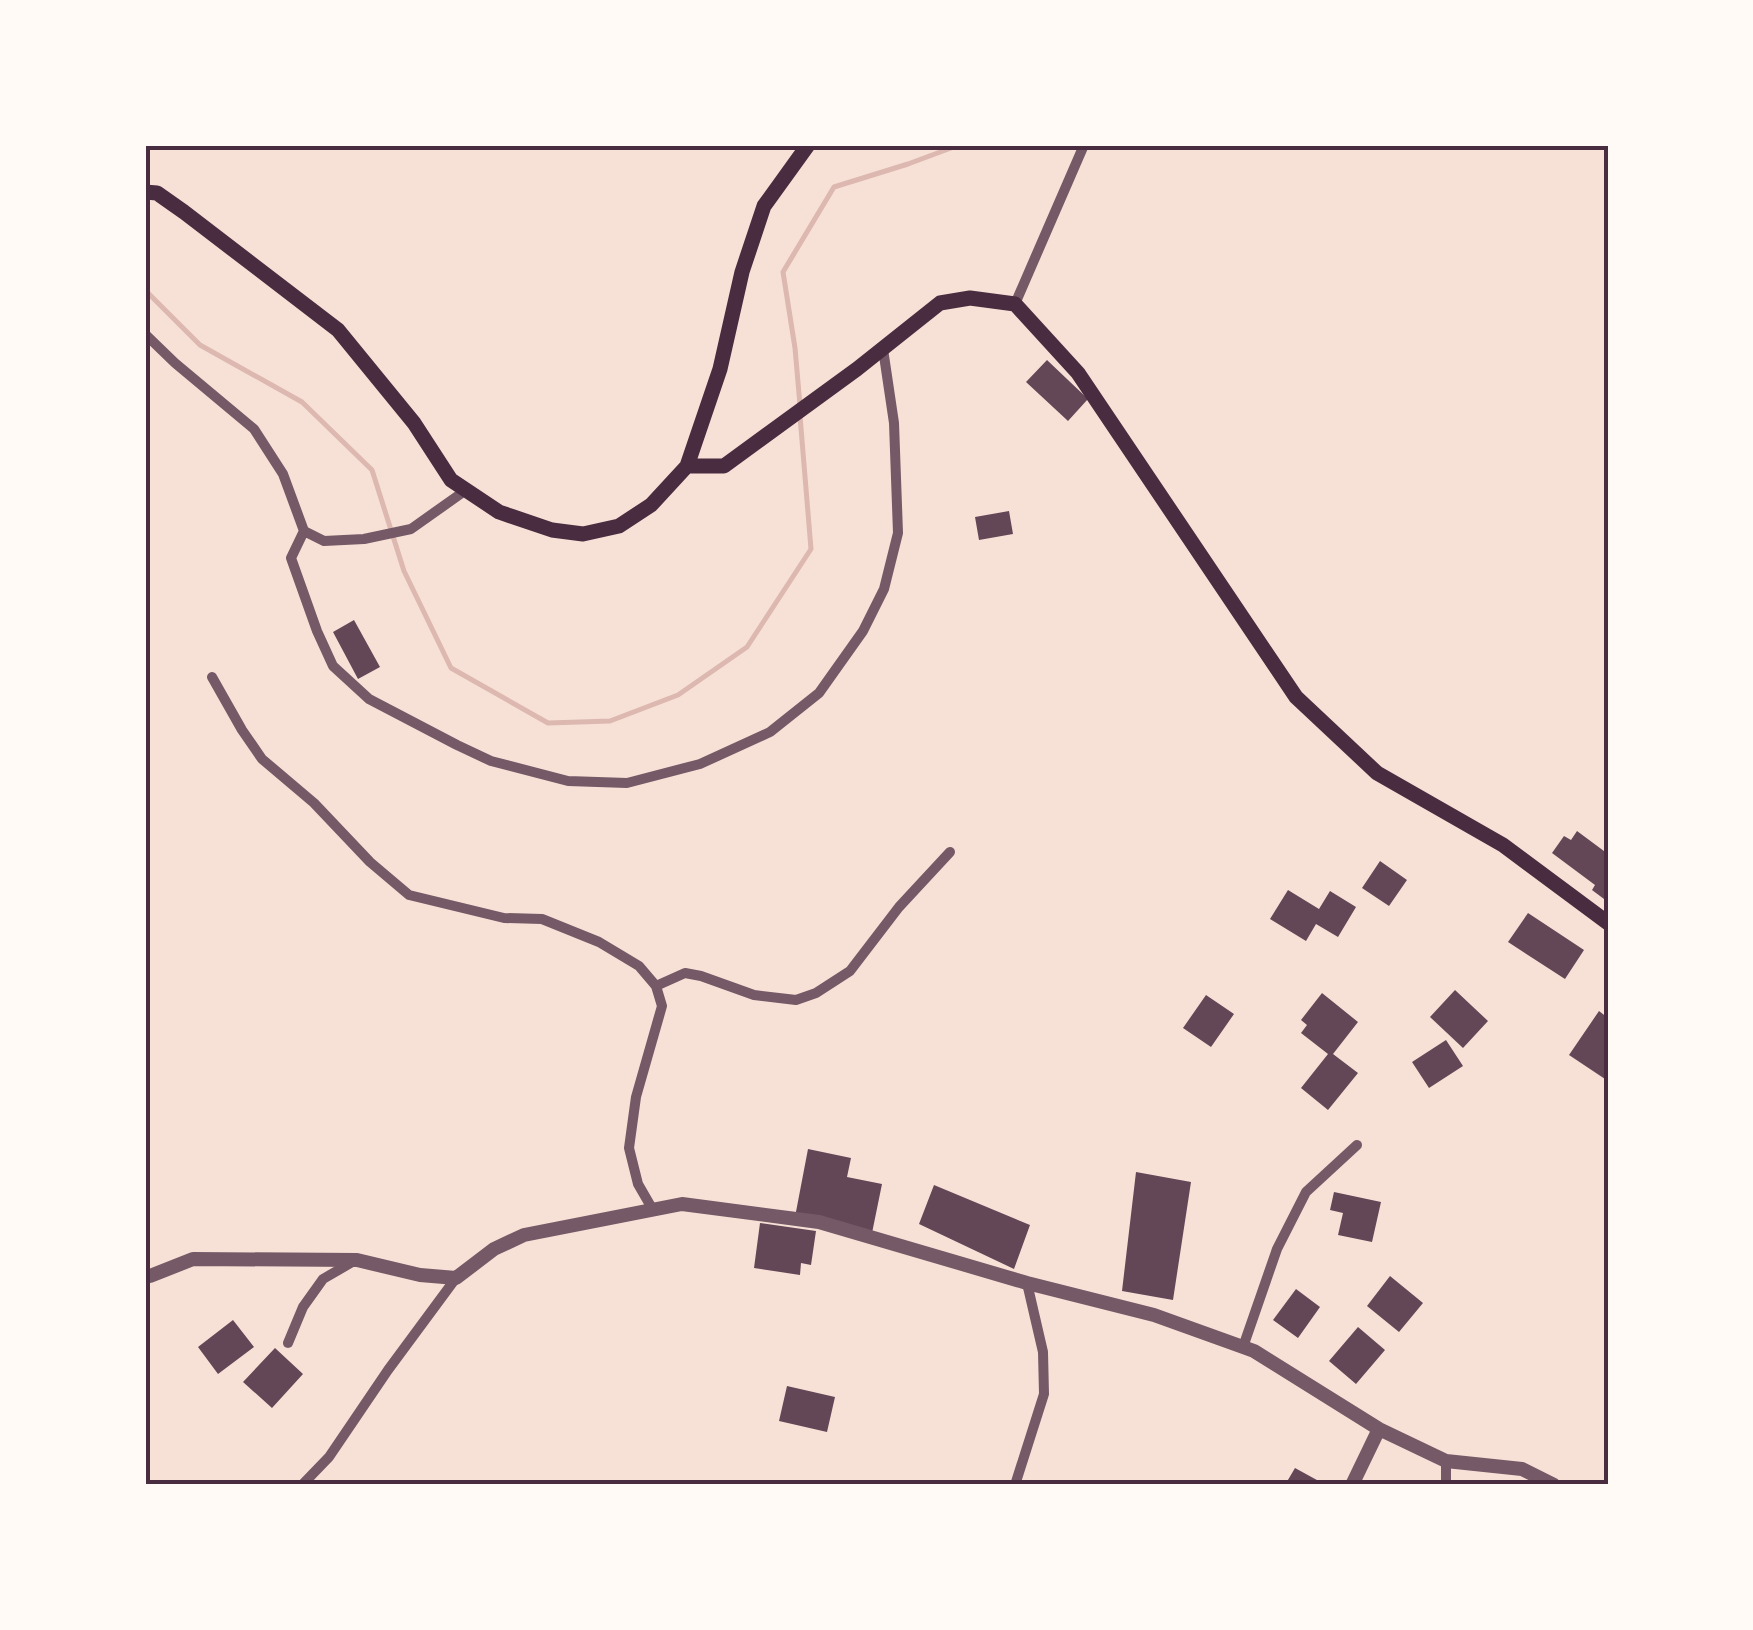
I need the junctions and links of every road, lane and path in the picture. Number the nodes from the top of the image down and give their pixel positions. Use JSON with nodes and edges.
{"nodes":[{"id":1,"x":808,"y":145,"type":"edge"},
{"id":2,"x":1084,"y":145,"type":"edge"},
{"id":3,"x":145,"y":192,"type":"edge"},
{"id":4,"x":1015,"y":304,"type":"junction"},
{"id":5,"x":145,"y":334,"type":"edge"},
{"id":6,"x":883,"y":349,"type":"junction"},
{"id":7,"x":687,"y":466,"type":"junction"},
{"id":8,"x":466,"y":490,"type":"junction"},
{"id":9,"x":304,"y":531,"type":"junction"},
{"id":10,"x":212,"y":677,"type":"dead end"},
{"id":11,"x":950,"y":852,"type":"dead end"},
{"id":12,"x":1608,"y":923,"type":"edge"},
{"id":13,"x":656,"y":986,"type":"junction"},
{"id":14,"x":1357,"y":1145,"type":"dead end"},
{"id":15,"x":653,"y":1210,"type":"junction"},
{"id":16,"x":357,"y":1260,"type":"junction"},
{"id":17,"x":145,"y":1276,"type":"edge"},
{"id":18,"x":456,"y":1278,"type":"junction"},
{"id":19,"x":1027,"y":1283,"type":"junction"},
{"id":20,"x":288,"y":1343,"type":"dead end"},
{"id":21,"x":1243,"y":1347,"type":"junction"},
{"id":22,"x":1379,"y":1429,"type":"junction"},
{"id":23,"x":1446,"y":1461,"type":"junction"},
{"id":24,"x":302,"y":1485,"type":"edge"},
{"id":25,"x":1015,"y":1485,"type":"edge"},
{"id":26,"x":1352,"y":1485,"type":"edge"},
{"id":27,"x":1446,"y":1485,"type":"edge"},
{"id":28,"x":1554,"y":1485,"type":"edge"}],
"edges":[{"from":1,"to":7,"type":"main road"},
{"from":2,"to":4,"type":"street"},
{"from":3,"to":8,"type":"main road"},
{"from":4,"to":6,"type":"main road"},
{"from":4,"to":12,"type":"main road"},
{"from":5,"to":9,"type":"street"},
{"from":6,"to":7,"type":"main road"},
{"from":6,"to":9,"type":"street"},
{"from":7,"to":8,"type":"main road"},
{"from":8,"to":9,"type":"street"},
{"from":10,"to":13,"type":"street"},
{"from":11,"to":13,"type":"street"},
{"from":13,"to":15,"type":"street"},
{"from":14,"to":21,"type":"street"},
{"from":15,"to":18,"type":"street"},
{"from":15,"to":19,"type":"street"},
{"from":16,"to":17,"type":"street"},
{"from":16,"to":18,"type":"street"},
{"from":16,"to":20,"type":"street"},
{"from":18,"to":24,"type":"street"},
{"from":19,"to":21,"type":"street"},
{"from":19,"to":25,"type":"street"},
{"from":21,"to":22,"type":"street"},
{"from":22,"to":23,"type":"street"},
{"from":22,"to":26,"type":"street"},
{"from":23,"to":27,"type":"street"},
{"from":23,"to":28,"type":"street"}]}
